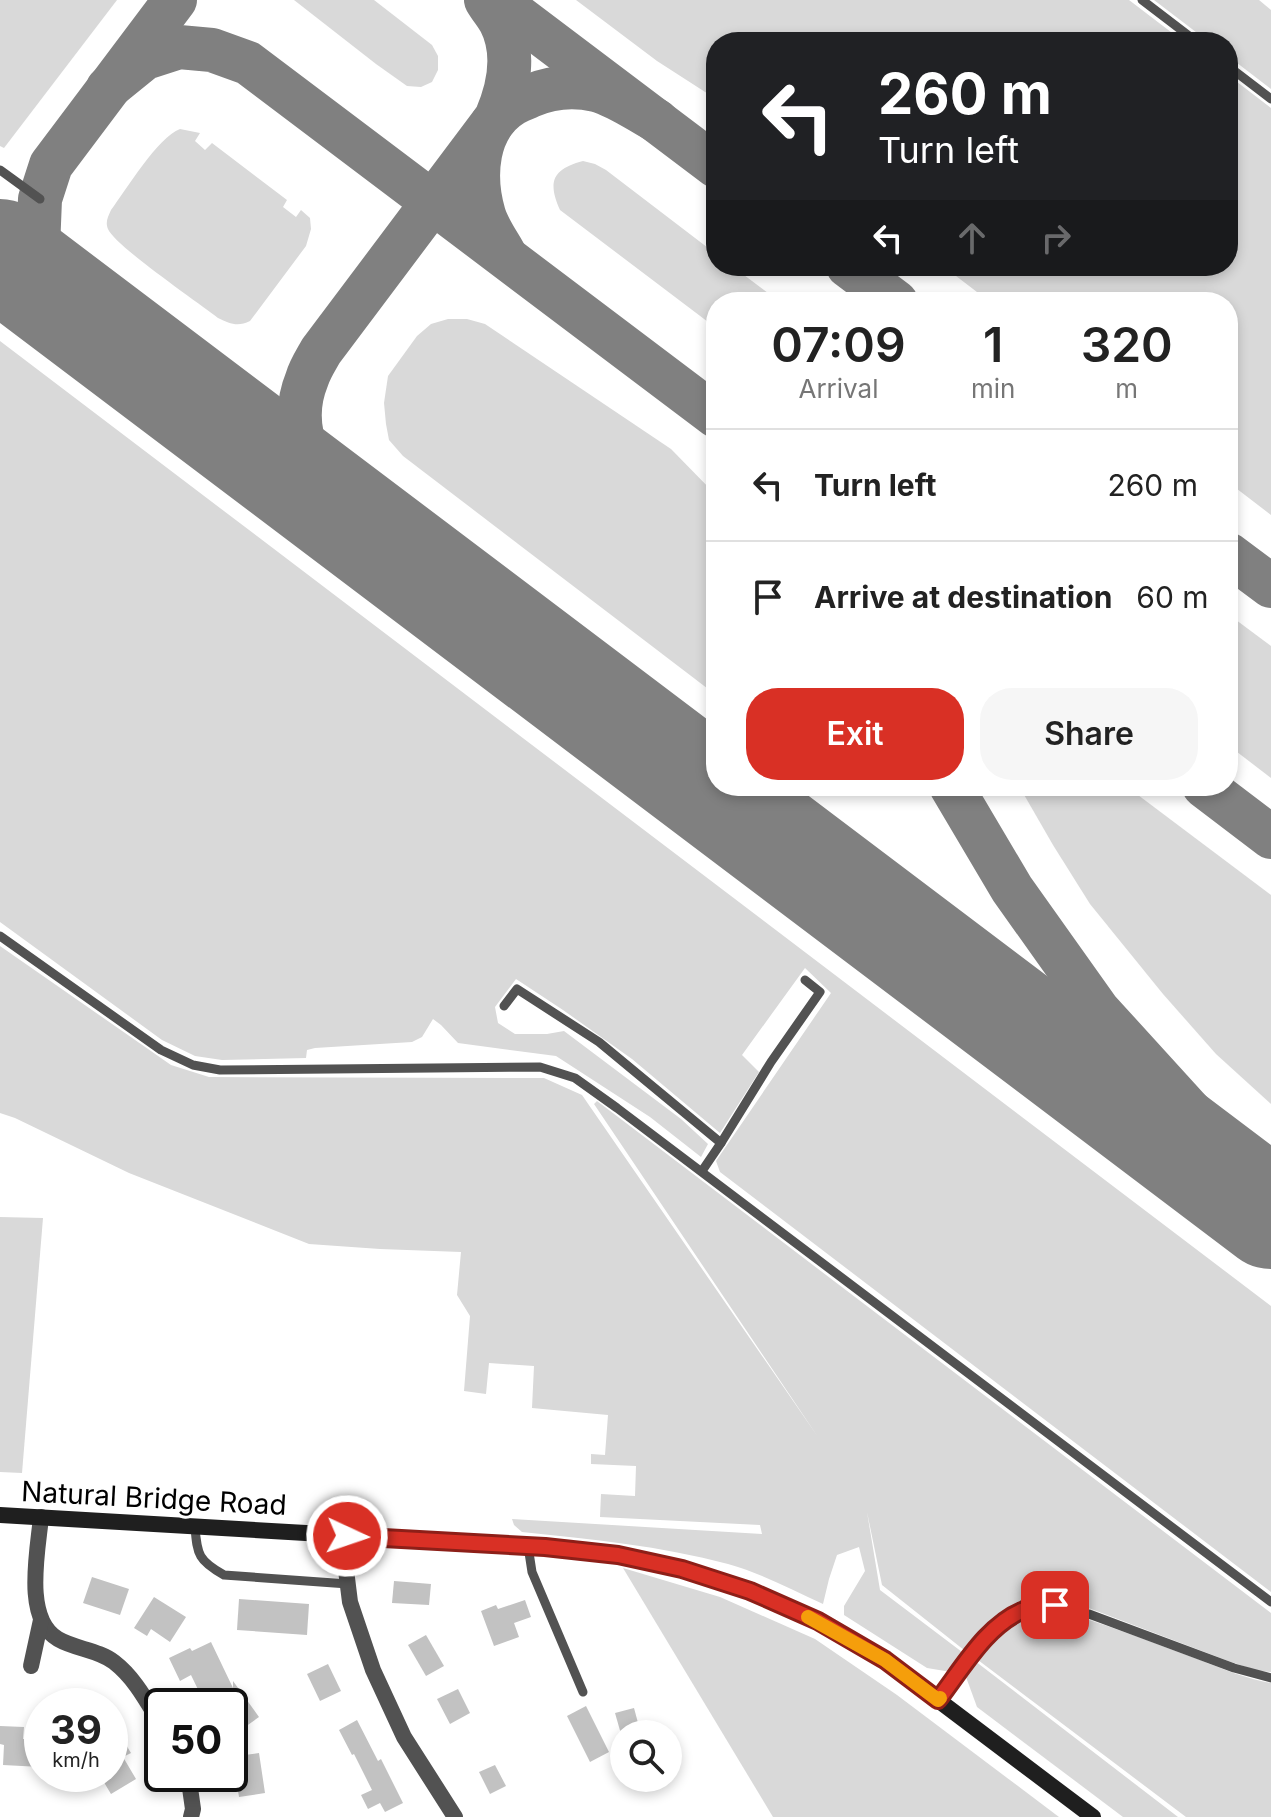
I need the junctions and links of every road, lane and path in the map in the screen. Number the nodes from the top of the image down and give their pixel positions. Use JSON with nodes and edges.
{"nodes":[{"id":1,"x":1142,"y":0,"type":"edge"},
{"id":2,"x":1184,"y":32,"type":"edge"},
{"id":3,"x":1238,"y":74,"type":"edge"},
{"id":4,"x":1271,"y":99,"type":"edge"},
{"id":5,"x":0,"y":170,"type":"edge"},
{"id":6,"x":40,"y":199,"type":"dead end"},
{"id":7,"x":0,"y":936,"type":"edge"},
{"id":8,"x":805,"y":980,"type":"dead end"},
{"id":9,"x":504,"y":1006,"type":"dead end"},
{"id":10,"x":721,"y":1143,"type":"junction"},
{"id":11,"x":702,"y":1171,"type":"junction"},
{"id":12,"x":0,"y":1515,"type":"edge"},
{"id":13,"x":41,"y":1517,"type":"junction"},
{"id":14,"x":195,"y":1527,"type":"junction"},
{"id":15,"x":347,"y":1536,"type":"junction"},
{"id":16,"x":528,"y":1546,"type":"junction"},
{"id":17,"x":348,"y":1584,"type":"junction"},
{"id":18,"x":1271,"y":1602,"type":"edge"},
{"id":19,"x":41,"y":1620,"type":"junction"},
{"id":20,"x":31,"y":1666,"type":"dead end"},
{"id":21,"x":1271,"y":1678,"type":"edge"},
{"id":22,"x":583,"y":1692,"type":"dead end"},
{"id":23,"x":144,"y":1697,"type":"edge"},
{"id":24,"x":938,"y":1700,"type":"junction"},
{"id":25,"x":191,"y":1792,"type":"edge"},
{"id":26,"x":191,"y":1817,"type":"edge"},
{"id":27,"x":455,"y":1817,"type":"edge"},
{"id":28,"x":1093,"y":1817,"type":"edge"}],
"edges":[{"from":1,"to":2,"type":"lane"},
{"from":3,"to":4,"type":"lane"},
{"from":5,"to":6,"type":"lane"},
{"from":7,"to":11,"type":"lane"},
{"from":8,"to":10,"type":"lane"},
{"from":9,"to":10,"type":"lane"},
{"from":10,"to":11,"type":"lane"},
{"from":11,"to":18,"type":"lane"},
{"from":12,"to":13,"type":"main road","name":"Natural Bridge Road"},
{"from":13,"to":14,"type":"main road","name":"Natural Bridge Road"},
{"from":13,"to":19,"type":"street"},
{"from":14,"to":15,"type":"main road","name":"Natural Bridge Road"},
{"from":14,"to":17,"type":"lane"},
{"from":15,"to":16,"type":"main road","name":"Natural Bridge Road"},
{"from":15,"to":17,"type":"street"},
{"from":16,"to":22,"type":"lane"},
{"from":16,"to":24,"type":"main road","name":"Natural Bridge Road"},
{"from":17,"to":27,"type":"street"},
{"from":19,"to":20,"type":"street"},
{"from":19,"to":23,"type":"street"},
{"from":21,"to":24,"type":"lane"},
{"from":24,"to":28,"type":"main road","name":"Natural Bridge Road"},
{"from":25,"to":26,"type":"street"}]}
